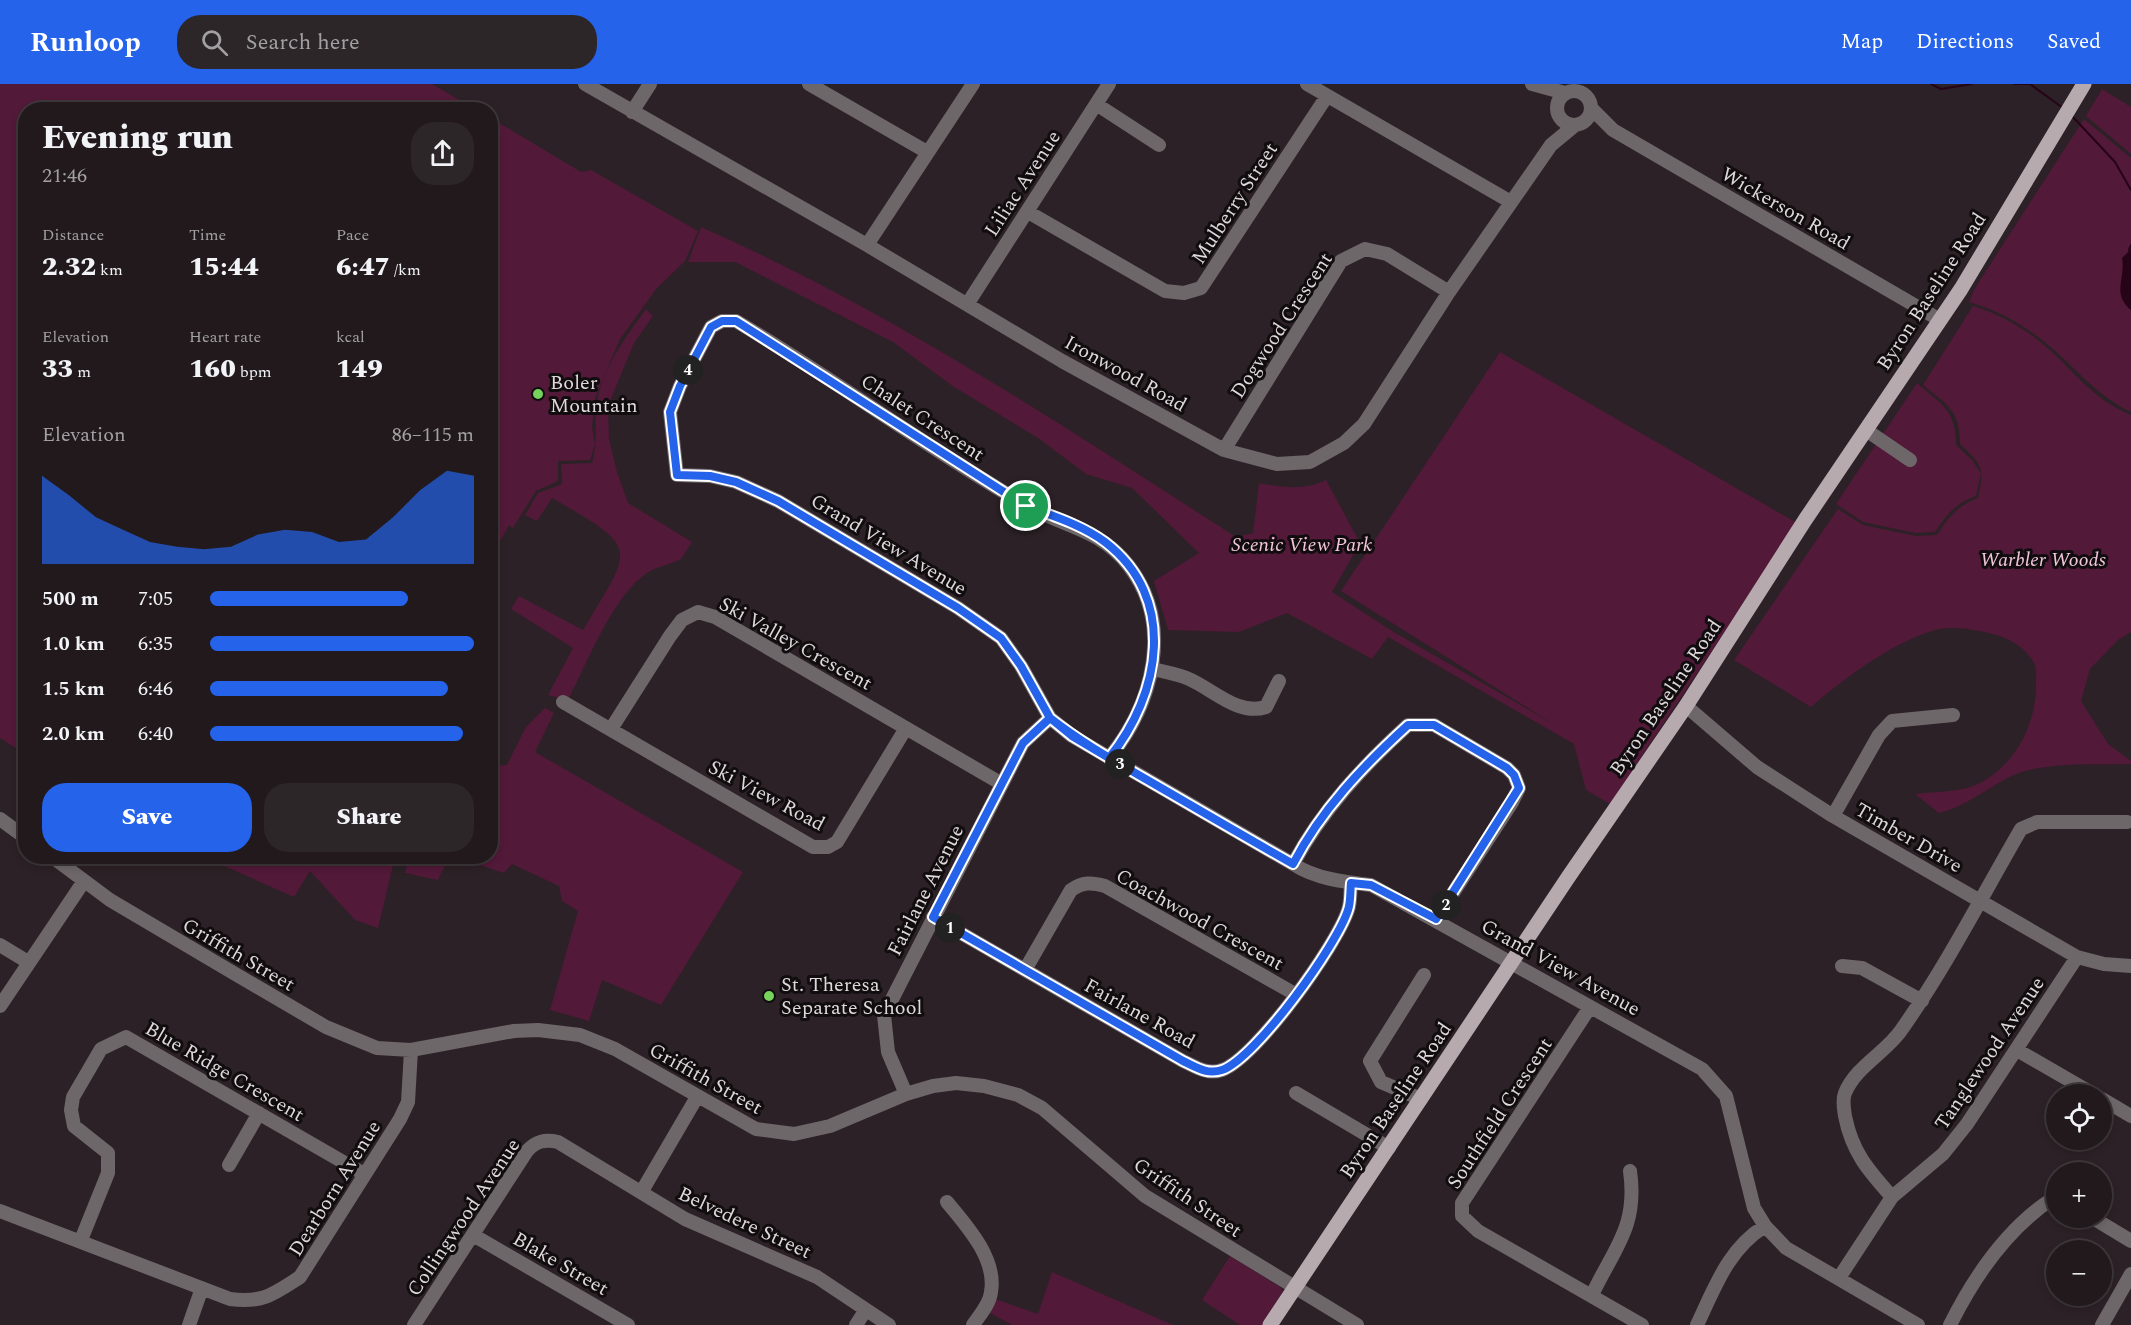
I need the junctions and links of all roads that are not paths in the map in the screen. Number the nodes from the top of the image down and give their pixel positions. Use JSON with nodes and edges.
{"nodes":[{"id":1,"x":585,"y":84,"type":"edge"},
{"id":2,"x":650,"y":84,"type":"edge"},
{"id":3,"x":808,"y":84,"type":"edge"},
{"id":4,"x":973,"y":84,"type":"edge"},
{"id":5,"x":1109,"y":84,"type":"edge"},
{"id":6,"x":1306,"y":84,"type":"edge"},
{"id":7,"x":1532,"y":84,"type":"edge"},
{"id":8,"x":2084,"y":84,"type":"edge"},
{"id":9,"x":1565,"y":93,"type":"junction"},
{"id":10,"x":1327,"y":96,"type":"junction"},
{"id":11,"x":1096,"y":104,"type":"junction"},
{"id":12,"x":1591,"y":108,"type":"junction"},
{"id":13,"x":632,"y":112,"type":"junction"},
{"id":14,"x":1557,"y":113,"type":"junction"},
{"id":15,"x":1579,"y":124,"type":"junction"},
{"id":16,"x":1613,"y":130,"type":"junction"},
{"id":17,"x":1159,"y":145,"type":"dead end"},
{"id":18,"x":1551,"y":145,"type":"junction"},
{"id":19,"x":927,"y":152,"type":"junction"},
{"id":20,"x":1511,"y":202,"type":"junction"},
{"id":21,"x":1028,"y":212,"type":"junction"},
{"id":22,"x":867,"y":245,"type":"junction"},
{"id":23,"x":1449,"y":292,"type":"junction"},
{"id":24,"x":968,"y":303,"type":"junction"},
{"id":25,"x":1940,"y":320,"type":"junction"},
{"id":26,"x":1866,"y":430,"type":"junction"},
{"id":27,"x":1224,"y":450,"type":"junction"},
{"id":28,"x":1910,"y":460,"type":"dead end"},
{"id":29,"x":677,"y":475,"type":"joint"},
{"id":30,"x":1153,"y":669,"type":"junction"},
{"id":31,"x":1278,"y":681,"type":"dead end"},
{"id":32,"x":563,"y":702,"type":"dead end"},
{"id":33,"x":1686,"y":706,"type":"junction"},
{"id":34,"x":1953,"y":715,"type":"dead end"},
{"id":35,"x":1050,"y":718,"type":"junction"},
{"id":36,"x":906,"y":728,"type":"junction"},
{"id":37,"x":611,"y":729,"type":"junction"},
{"id":38,"x":1109,"y":758,"type":"junction"},
{"id":39,"x":1002,"y":784,"type":"junction"},
{"id":40,"x":1833,"y":816,"type":"junction"},
{"id":41,"x":0,"y":819,"type":"edge"},
{"id":42,"x":2127,"y":822,"type":"dead end"},
{"id":43,"x":18,"y":832,"type":"edge"},
{"id":44,"x":62,"y":864,"type":"edge"},
{"id":45,"x":1293,"y":864,"type":"junction"},
{"id":46,"x":84,"y":881,"type":"junction"},
{"id":47,"x":1351,"y":883,"type":"junction"},
{"id":48,"x":1981,"y":902,"type":"junction"},
{"id":49,"x":933,"y":917,"type":"junction"},
{"id":50,"x":1436,"y":919,"type":"junction"},
{"id":51,"x":0,"y":945,"type":"edge"},
{"id":52,"x":2077,"y":957,"type":"junction"},
{"id":53,"x":28,"y":962,"type":"junction"},
{"id":54,"x":1511,"y":963,"type":"junction"},
{"id":55,"x":1842,"y":966,"type":"dead end"},
{"id":56,"x":2131,"y":966,"type":"edge"},
{"id":57,"x":1025,"y":970,"type":"junction"},
{"id":58,"x":1424,"y":975,"type":"dead end"},
{"id":59,"x":1295,"y":994,"type":"junction"},
{"id":60,"x":1922,"y":1001,"type":"junction"},
{"id":61,"x":0,"y":1006,"type":"edge"},
{"id":62,"x":1590,"y":1007,"type":"junction"},
{"id":63,"x":411,"y":1050,"type":"junction"},
{"id":64,"x":2016,"y":1050,"type":"junction"},
{"id":65,"x":2076,"y":1084,"type":"edge"},
{"id":66,"x":906,"y":1094,"type":"junction"},
{"id":67,"x":1296,"y":1094,"type":"dead end"},
{"id":68,"x":697,"y":1097,"type":"junction"},
{"id":69,"x":1421,"y":1100,"type":"junction"},
{"id":70,"x":2112,"y":1105,"type":"edge"},
{"id":71,"x":259,"y":1113,"type":"junction"},
{"id":72,"x":2131,"y":1116,"type":"edge"},
{"id":73,"x":550,"y":1140,"type":"joint"},
{"id":74,"x":1389,"y":1148,"type":"junction"},
{"id":75,"x":229,"y":1166,"type":"dead end"},
{"id":76,"x":1630,"y":1171,"type":"dead end"},
{"id":77,"x":364,"y":1174,"type":"junction"},
{"id":78,"x":642,"y":1191,"type":"junction"},
{"id":79,"x":1892,"y":1197,"type":"junction"},
{"id":80,"x":947,"y":1202,"type":"dead end"},
{"id":81,"x":2046,"y":1203,"type":"edge"},
{"id":82,"x":0,"y":1211,"type":"edge"},
{"id":83,"x":1765,"y":1226,"type":"junction"},
{"id":84,"x":2110,"y":1228,"type":"edge"},
{"id":85,"x":473,"y":1235,"type":"junction"},
{"id":86,"x":81,"y":1240,"type":"junction"},
{"id":87,"x":2131,"y":1241,"type":"edge"},
{"id":88,"x":2131,"y":1274,"type":"edge"},
{"id":89,"x":1839,"y":1278,"type":"junction"},
{"id":90,"x":202,"y":1288,"type":"junction"},
{"id":91,"x":1293,"y":1288,"type":"junction"},
{"id":92,"x":1592,"y":1295,"type":"junction"},
{"id":93,"x":865,"y":1311,"type":"junction"},
{"id":94,"x":189,"y":1325,"type":"edge"},
{"id":95,"x":414,"y":1325,"type":"edge"},
{"id":96,"x":628,"y":1325,"type":"edge"},
{"id":97,"x":856,"y":1325,"type":"edge"},
{"id":98,"x":889,"y":1325,"type":"edge"},
{"id":99,"x":973,"y":1325,"type":"edge"},
{"id":100,"x":1270,"y":1325,"type":"edge"},
{"id":101,"x":1357,"y":1325,"type":"edge"},
{"id":102,"x":1642,"y":1325,"type":"edge"},
{"id":103,"x":1697,"y":1325,"type":"edge"},
{"id":104,"x":1918,"y":1325,"type":"edge"},
{"id":105,"x":1950,"y":1325,"type":"edge"},
{"id":106,"x":2102,"y":1325,"type":"edge"}],
"edges":[{"from":1,"to":13,"type":"street","name":"Ironwood Road"},
{"from":2,"to":13,"type":"street"},
{"from":3,"to":19,"type":"street"},
{"from":4,"to":19,"type":"street"},
{"from":5,"to":11,"type":"street","name":"Liliac Avenue"},
{"from":6,"to":10,"type":"street"},
{"from":7,"to":9,"type":"street"},
{"from":7,"to":14,"type":"street"},
{"from":8,"to":25,"type":"main road","name":"Byron Baseline Road"},
{"from":9,"to":12,"type":"street"},
{"from":9,"to":14,"type":"street"},
{"from":10,"to":20,"type":"street"},
{"from":10,"to":21,"type":"street","name":"Mulberry Street"},
{"from":11,"to":17,"type":"street"},
{"from":11,"to":21,"type":"street","name":"Liliac Avenue"},
{"from":12,"to":15,"type":"street"},
{"from":12,"to":16,"type":"street","name":"Wickerson Road"},
{"from":13,"to":22,"type":"street","name":"Ironwood Road"},
{"from":14,"to":15,"type":"street"},
{"from":14,"to":18,"type":"street","name":"Ironwood Road"},
{"from":15,"to":16,"type":"street","name":"Wickerson Road"},
{"from":15,"to":18,"type":"street","name":"Ironwood Road"},
{"from":16,"to":25,"type":"street","name":"Wickerson Road"},
{"from":18,"to":20,"type":"street","name":"Ironwood Road"},
{"from":19,"to":22,"type":"street"},
{"from":20,"to":23,"type":"street","name":"Ironwood Road"},
{"from":21,"to":24,"type":"street","name":"Liliac Avenue"},
{"from":22,"to":24,"type":"street","name":"Ironwood Road"},
{"from":23,"to":27,"type":"street","name":"Ironwood Road"},
{"from":23,"to":27,"type":"street","name":"Dogwood Crescent"},
{"from":24,"to":27,"type":"street","name":"Ironwood Road"},
{"from":25,"to":26,"type":"main road","name":"Byron Baseline Road"},
{"from":26,"to":28,"type":"street"},
{"from":26,"to":33,"type":"main road","name":"Byron Baseline Road"},
{"from":29,"to":30,"type":"street","name":"Chalet Crescent"},
{"from":29,"to":35,"type":"street","name":"Grand View Avenue"},
{"from":30,"to":31,"type":"street"},
{"from":30,"to":38,"type":"street","name":"Chalet Crescent"},
{"from":32,"to":37,"type":"street","name":"Ski View Road"},
{"from":33,"to":40,"type":"street","name":"Timber Drive"},
{"from":33,"to":54,"type":"main road","name":"Byron Baseline Road"},
{"from":34,"to":40,"type":"street"},
{"from":35,"to":38,"type":"street","name":"Grand View Avenue"},
{"from":35,"to":39,"type":"street","name":"Fairlane Avenue"},
{"from":36,"to":37,"type":"street","name":"Ski Valley Crescent"},
{"from":36,"to":37,"type":"street","name":"Ski View Road"},
{"from":36,"to":39,"type":"street","name":"Ski Valley Crescent"},
{"from":38,"to":45,"type":"street","name":"Grand View Avenue"},
{"from":39,"to":49,"type":"street","name":"Fairlane Avenue"},
{"from":40,"to":48,"type":"street","name":"Timber Drive"},
{"from":41,"to":43,"type":"street"},
{"from":42,"to":48,"type":"street"},
{"from":44,"to":46,"type":"street","name":"Griffith Street"},
{"from":45,"to":47,"type":"street","name":"Grand View Avenue"},
{"from":45,"to":50,"type":"street"},
{"from":46,"to":53,"type":"street"},
{"from":46,"to":63,"type":"street","name":"Griffith Street"},
{"from":47,"to":50,"type":"street","name":"Grand View Avenue"},
{"from":47,"to":59,"type":"street","name":"Fairlane Road"},
{"from":48,"to":52,"type":"street","name":"Timber Drive"},
{"from":48,"to":60,"type":"street"},
{"from":49,"to":57,"type":"street","name":"Fairlane Road"},
{"from":49,"to":66,"type":"street","name":"Fairlane Avenue"},
{"from":50,"to":54,"type":"street","name":"Grand View Avenue"},
{"from":51,"to":53,"type":"street"},
{"from":52,"to":56,"type":"street","name":"Timber Drive"},
{"from":52,"to":64,"type":"street","name":"Tanglewood Avenue"},
{"from":53,"to":61,"type":"street"},
{"from":54,"to":62,"type":"street","name":"Grand View Avenue"},
{"from":54,"to":69,"type":"main road","name":"Byron Baseline Road"},
{"from":55,"to":60,"type":"street"},
{"from":57,"to":59,"type":"street","name":"Fairlane Road"},
{"from":57,"to":59,"type":"street","name":"Coachwood Crescent"},
{"from":58,"to":69,"type":"street"},
{"from":60,"to":79,"type":"street"},
{"from":62,"to":83,"type":"street","name":"Grand View Avenue"},
{"from":62,"to":92,"type":"street","name":"Southfield Crescent"},
{"from":63,"to":68,"type":"street","name":"Griffith Street"},
{"from":63,"to":77,"type":"street","name":"Dearborn Avenue"},
{"from":64,"to":65,"type":"street"},
{"from":64,"to":79,"type":"street","name":"Tanglewood Avenue"},
{"from":66,"to":68,"type":"street","name":"Griffith Street"},
{"from":66,"to":91,"type":"street","name":"Griffith Street"},
{"from":67,"to":74,"type":"street"},
{"from":68,"to":78,"type":"street"},
{"from":69,"to":74,"type":"main road","name":"Byron Baseline Road"},
{"from":70,"to":72,"type":"street"},
{"from":71,"to":75,"type":"street"},
{"from":71,"to":77,"type":"street","name":"Blue Ridge Crescent"},
{"from":71,"to":86,"type":"street","name":"Blue Ridge Crescent"},
{"from":73,"to":78,"type":"street","name":"Belvedere Street"},
{"from":73,"to":85,"type":"street","name":"Collingwood Avenue"},
{"from":74,"to":91,"type":"main road","name":"Byron Baseline Road"},
{"from":76,"to":92,"type":"street"},
{"from":77,"to":90,"type":"street","name":"Dearborn Avenue"},
{"from":78,"to":93,"type":"street","name":"Belvedere Street"},
{"from":79,"to":89,"type":"street","name":"Tanglewood Avenue"},
{"from":80,"to":99,"type":"street"},
{"from":81,"to":105,"type":"street"},
{"from":82,"to":86,"type":"street","name":"Dearborn Avenue"},
{"from":83,"to":89,"type":"street","name":"Grand View Avenue"},
{"from":83,"to":103,"type":"street"},
{"from":84,"to":87,"type":"street"},
{"from":85,"to":95,"type":"street","name":"Collingwood Avenue"},
{"from":85,"to":96,"type":"street","name":"Blake Street"},
{"from":86,"to":90,"type":"street","name":"Dearborn Avenue"},
{"from":88,"to":106,"type":"street"},
{"from":89,"to":104,"type":"street","name":"Grand View Avenue"},
{"from":90,"to":94,"type":"street"},
{"from":91,"to":100,"type":"main road","name":"Byron Baseline Road"},
{"from":91,"to":101,"type":"street","name":"Griffith Street"},
{"from":92,"to":102,"type":"street","name":"Southfield Crescent"},
{"from":93,"to":97,"type":"street"},
{"from":93,"to":98,"type":"street","name":"Belvedere Street"}]}
